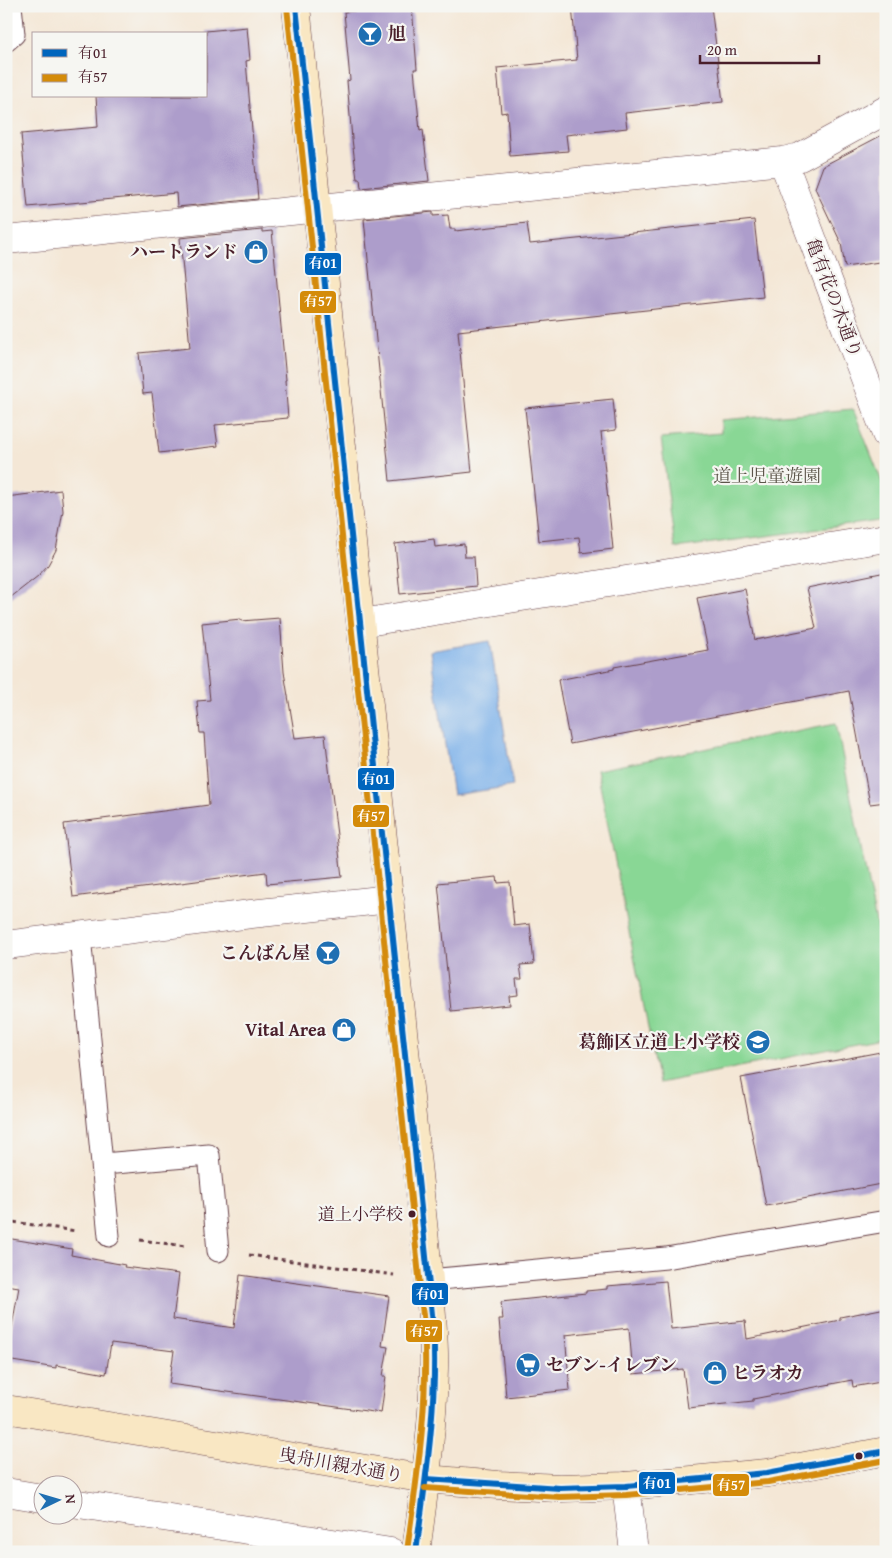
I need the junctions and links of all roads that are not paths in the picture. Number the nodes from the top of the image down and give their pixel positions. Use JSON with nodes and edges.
{"nodes":[{"id":1,"x":11,"y":6,"type":"edge"},
{"id":2,"x":296,"y":6,"type":"edge"},
{"id":3,"x":6,"y":41,"type":"edge"},
{"id":4,"x":886,"y":110,"type":"edge"},
{"id":5,"x":782,"y":161,"type":"junction"},
{"id":6,"x":318,"y":208,"type":"junction"},
{"id":7,"x":6,"y":240,"type":"edge"},
{"id":8,"x":886,"y":434,"type":"edge"},
{"id":9,"x":886,"y":538,"type":"edge"},
{"id":10,"x":361,"y":623,"type":"junction"},
{"id":11,"x":390,"y":899,"type":"junction"},
{"id":12,"x":80,"y":936,"type":"junction"},
{"id":13,"x":6,"y":945,"type":"edge"},
{"id":14,"x":103,"y":1164,"type":"junction"},
{"id":15,"x":886,"y":1221,"type":"edge"},
{"id":16,"x":109,"y":1236,"type":"dead end"},
{"id":17,"x":218,"y":1251,"type":"dead end"},
{"id":18,"x":429,"y":1280,"type":"junction"},
{"id":19,"x":6,"y":1409,"type":"edge"},
{"id":20,"x":886,"y":1452,"type":"edge"},
{"id":21,"x":426,"y":1479,"type":"junction"},
{"id":22,"x":626,"y":1486,"type":"junction"},
{"id":23,"x":6,"y":1492,"type":"edge"},
{"id":24,"x":32,"y":1496,"type":"edge"},
{"id":25,"x":82,"y":1505,"type":"edge"},
{"id":26,"x":391,"y":1552,"type":"edge"},
{"id":27,"x":416,"y":1552,"type":"edge"},
{"id":28,"x":634,"y":1552,"type":"edge"}],
"edges":[{"from":1,"to":3,"type":"lane"},
{"from":2,"to":6,"type":"main road"},
{"from":4,"to":5,"type":"street"},
{"from":5,"to":6,"type":"street"},
{"from":5,"to":8,"type":"street","name":"亀有花の木通り"},
{"from":6,"to":7,"type":"street"},
{"from":6,"to":10,"type":"main road"},
{"from":9,"to":10,"type":"street"},
{"from":10,"to":11,"type":"main road"},
{"from":11,"to":12,"type":"street"},
{"from":11,"to":18,"type":"main road"},
{"from":12,"to":13,"type":"street"},
{"from":12,"to":14,"type":"lane"},
{"from":14,"to":16,"type":"lane"},
{"from":14,"to":17,"type":"lane"},
{"from":15,"to":18,"type":"lane"},
{"from":18,"to":21,"type":"main road"},
{"from":19,"to":21,"type":"main road","name":"曳舟川親水通り"},
{"from":20,"to":22,"type":"main road","name":"曳舟川親水通り"},
{"from":21,"to":22,"type":"main road","name":"曳舟川親水通り"},
{"from":21,"to":27,"type":"main road"},
{"from":22,"to":28,"type":"street"},
{"from":23,"to":24,"type":"street"},
{"from":25,"to":26,"type":"street"}]}
